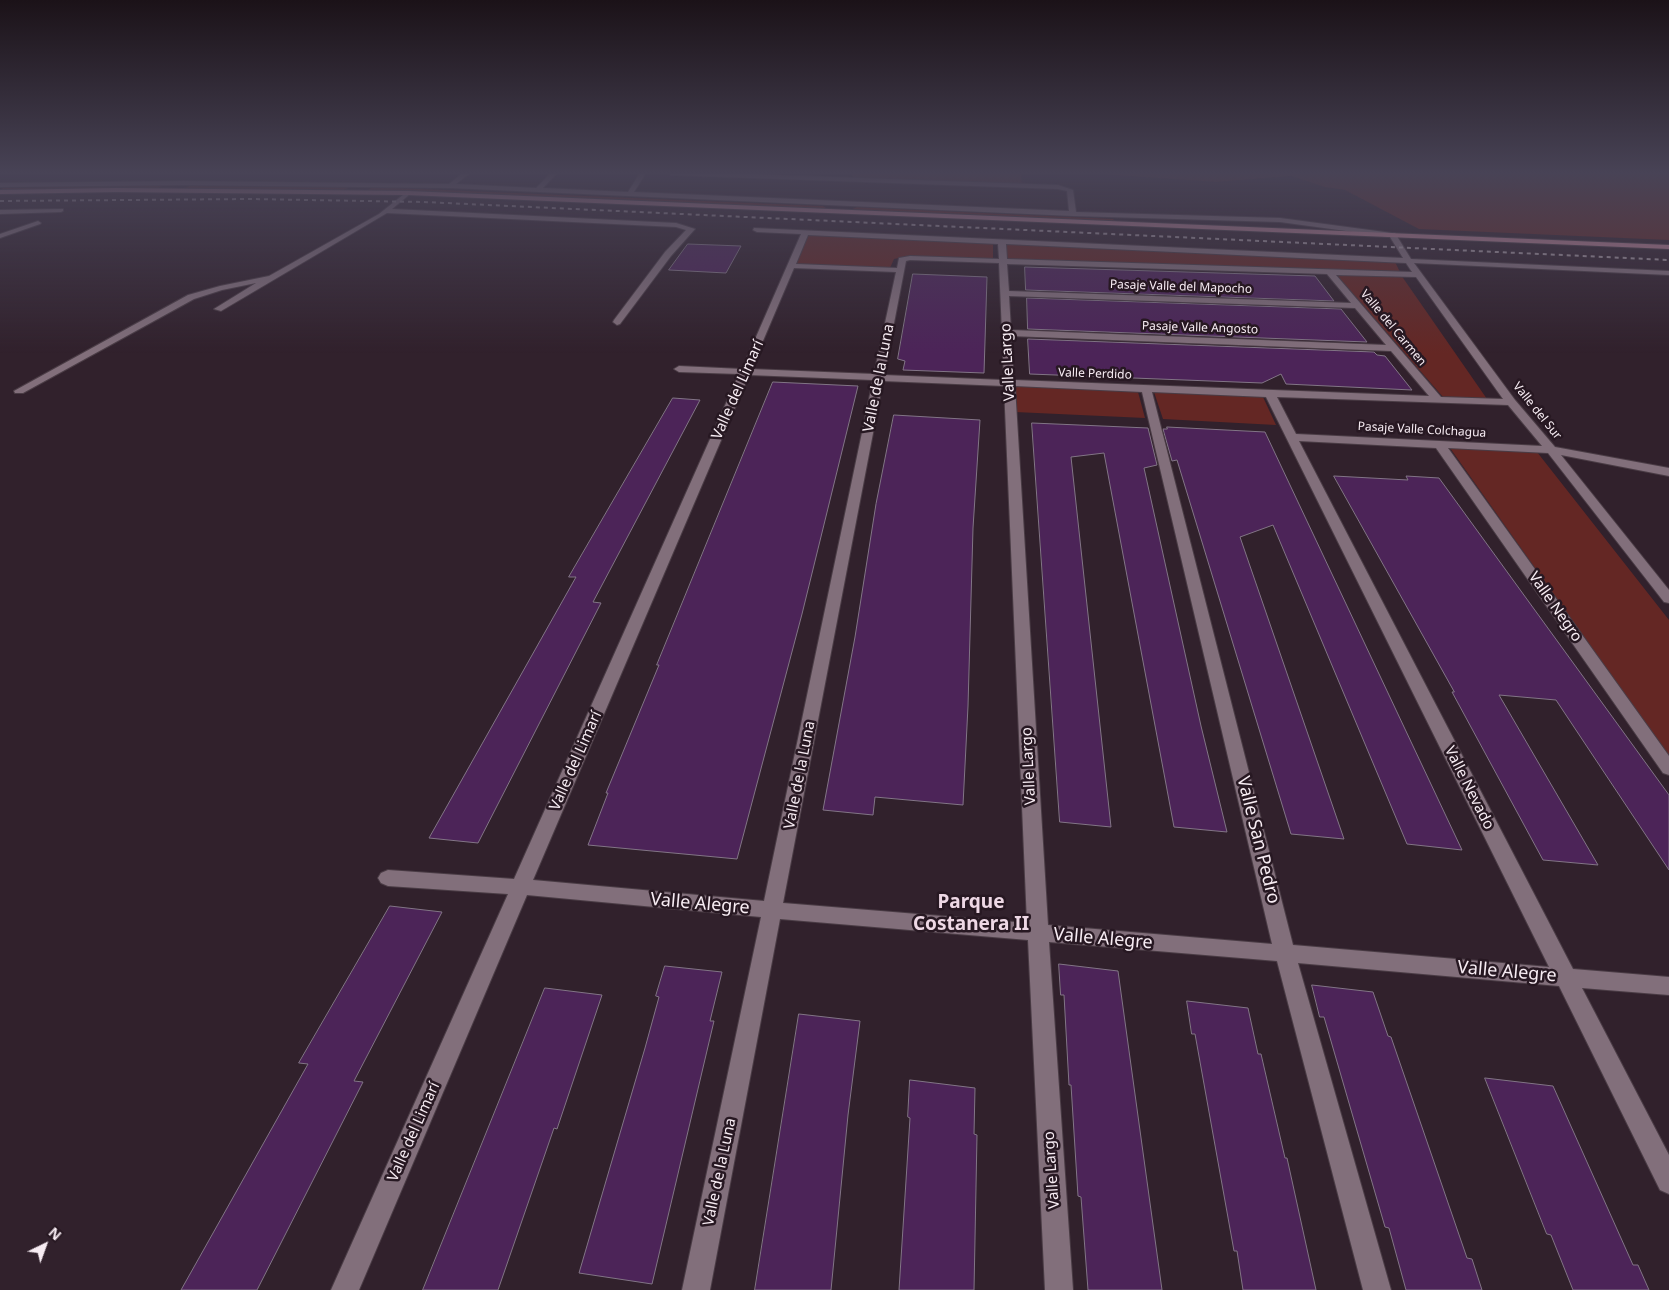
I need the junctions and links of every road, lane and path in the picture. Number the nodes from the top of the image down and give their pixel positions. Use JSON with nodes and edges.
{"nodes":[{"id":1,"x":348,"y":233,"type":"edge"},
{"id":2,"x":689,"y":233,"type":"edge"},
{"id":3,"x":806,"y":233,"type":"edge"},
{"id":4,"x":830,"y":233,"type":"edge"},
{"id":5,"x":1349,"y":233,"type":"edge"},
{"id":6,"x":1381,"y":233,"type":"edge"},
{"id":7,"x":1392,"y":235,"type":"junction"},
{"id":8,"x":1002,"y":242,"type":"junction"},
{"id":9,"x":1669,"y":247,"type":"edge"},
{"id":10,"x":1410,"y":261,"type":"junction"},
{"id":11,"x":1003,"y":262,"type":"junction"},
{"id":12,"x":901,"y":265,"type":"junction"},
{"id":13,"x":792,"y":266,"type":"junction"},
{"id":14,"x":1329,"y":272,"type":"junction"},
{"id":15,"x":1669,"y":273,"type":"edge"},
{"id":16,"x":1418,"y":275,"type":"junction"},
{"id":17,"x":272,"y":278,"type":"junction"},
{"id":18,"x":1004,"y":292,"type":"junction"},
{"id":19,"x":1358,"y":306,"type":"junction"},
{"id":20,"x":218,"y":309,"type":"dead end"},
{"id":21,"x":617,"y":322,"type":"dead end"},
{"id":22,"x":1006,"y":333,"type":"junction"},
{"id":23,"x":1393,"y":348,"type":"junction"},
{"id":24,"x":679,"y":369,"type":"dead end"},
{"id":25,"x":746,"y":371,"type":"junction"},
{"id":26,"x":879,"y":377,"type":"junction"},
{"id":27,"x":1009,"y":383,"type":"junction"},
{"id":28,"x":1146,"y":389,"type":"junction"},
{"id":29,"x":19,"y":391,"type":"dead end"},
{"id":30,"x":1270,"y":394,"type":"junction"},
{"id":31,"x":1438,"y":400,"type":"junction"},
{"id":32,"x":1511,"y":402,"type":"junction"},
{"id":33,"x":1291,"y":438,"type":"junction"},
{"id":34,"x":1440,"y":445,"type":"junction"},
{"id":35,"x":1551,"y":450,"type":"junction"},
{"id":36,"x":1669,"y":472,"type":"edge"},
{"id":37,"x":1669,"y":600,"type":"edge"},
{"id":38,"x":1669,"y":769,"type":"edge"},
{"id":39,"x":388,"y":878,"type":"dead end"},
{"id":40,"x":521,"y":887,"type":"junction"},
{"id":41,"x":773,"y":910,"type":"junction"},
{"id":42,"x":1038,"y":933,"type":"junction"},
{"id":43,"x":1285,"y":954,"type":"junction"},
{"id":44,"x":1565,"y":977,"type":"junction"},
{"id":45,"x":1669,"y":986,"type":"edge"},
{"id":46,"x":1669,"y":1180,"type":"edge"},
{"id":47,"x":345,"y":1290,"type":"edge"},
{"id":48,"x":696,"y":1290,"type":"edge"},
{"id":49,"x":1059,"y":1290,"type":"edge"},
{"id":50,"x":1377,"y":1290,"type":"edge"}],
"edges":[{"from":1,"to":17,"type":"street"},
{"from":2,"to":21,"type":"street"},
{"from":3,"to":13,"type":"street","name":"Valle del Limarí"},
{"from":4,"to":8,"type":"street"},
{"from":5,"to":7,"type":"main road"},
{"from":6,"to":7,"type":"street"},
{"from":7,"to":9,"type":"main road"},
{"from":7,"to":10,"type":"street","name":"Valle del Sur"},
{"from":8,"to":10,"type":"street"},
{"from":8,"to":11,"type":"street","name":"Valle Largo"},
{"from":10,"to":15,"type":"street"},
{"from":10,"to":16,"type":"street","name":"Valle del Sur"},
{"from":11,"to":12,"type":"street"},
{"from":11,"to":14,"type":"street"},
{"from":11,"to":18,"type":"street","name":"Valle Largo"},
{"from":12,"to":13,"type":"street"},
{"from":12,"to":26,"type":"street","name":"Valle de la Luna"},
{"from":13,"to":25,"type":"street","name":"Valle del Limarí"},
{"from":14,"to":16,"type":"street"},
{"from":14,"to":19,"type":"street","name":"Valle del Carmen"},
{"from":16,"to":32,"type":"street","name":"Valle del Sur"},
{"from":17,"to":20,"type":"street"},
{"from":17,"to":29,"type":"street"},
{"from":18,"to":19,"type":"street","name":"Pasaje Valle del Mapocho"},
{"from":18,"to":22,"type":"street","name":"Valle Largo"},
{"from":19,"to":23,"type":"street","name":"Valle del Carmen"},
{"from":22,"to":23,"type":"street","name":"Pasaje Valle Angosto"},
{"from":22,"to":27,"type":"street","name":"Valle Largo"},
{"from":23,"to":31,"type":"street","name":"Valle del Carmen"},
{"from":24,"to":25,"type":"street","name":"Valle Perdido"},
{"from":25,"to":26,"type":"street","name":"Valle Perdido"},
{"from":25,"to":40,"type":"street","name":"Valle del Limarí"},
{"from":26,"to":27,"type":"street","name":"Valle Perdido"},
{"from":26,"to":41,"type":"street","name":"Valle de la Luna"},
{"from":27,"to":28,"type":"street","name":"Valle Perdido"},
{"from":27,"to":42,"type":"street","name":"Valle Largo"},
{"from":28,"to":30,"type":"street","name":"Valle Perdido"},
{"from":28,"to":43,"type":"street","name":"Valle San Pedro"},
{"from":30,"to":31,"type":"street","name":"Valle Perdido"},
{"from":30,"to":33,"type":"street","name":"Valle Nevado"},
{"from":31,"to":32,"type":"street","name":"Valle Perdido"},
{"from":32,"to":35,"type":"street","name":"Valle del Sur"},
{"from":33,"to":34,"type":"street","name":"Pasaje Valle Colchagua"},
{"from":33,"to":44,"type":"street","name":"Valle Nevado"},
{"from":34,"to":35,"type":"street","name":"Pasaje Valle Colchagua"},
{"from":34,"to":38,"type":"street","name":"Valle Negro"},
{"from":35,"to":36,"type":"street","name":"Pasaje Valle Colchagua"},
{"from":35,"to":37,"type":"street","name":"Valle del Sur"},
{"from":39,"to":40,"type":"street","name":"Valle Alegre"},
{"from":40,"to":41,"type":"street","name":"Valle Alegre"},
{"from":40,"to":47,"type":"street","name":"Valle del Limarí"},
{"from":41,"to":42,"type":"street","name":"Valle Alegre"},
{"from":41,"to":48,"type":"street","name":"Valle de la Luna"},
{"from":42,"to":43,"type":"street","name":"Valle Alegre"},
{"from":42,"to":49,"type":"street","name":"Valle Largo"},
{"from":43,"to":44,"type":"street","name":"Valle Alegre"},
{"from":43,"to":50,"type":"street","name":"Valle San Pedro"},
{"from":44,"to":45,"type":"street","name":"Valle Alegre"},
{"from":44,"to":46,"type":"street","name":"Valle Nevado"}]}
